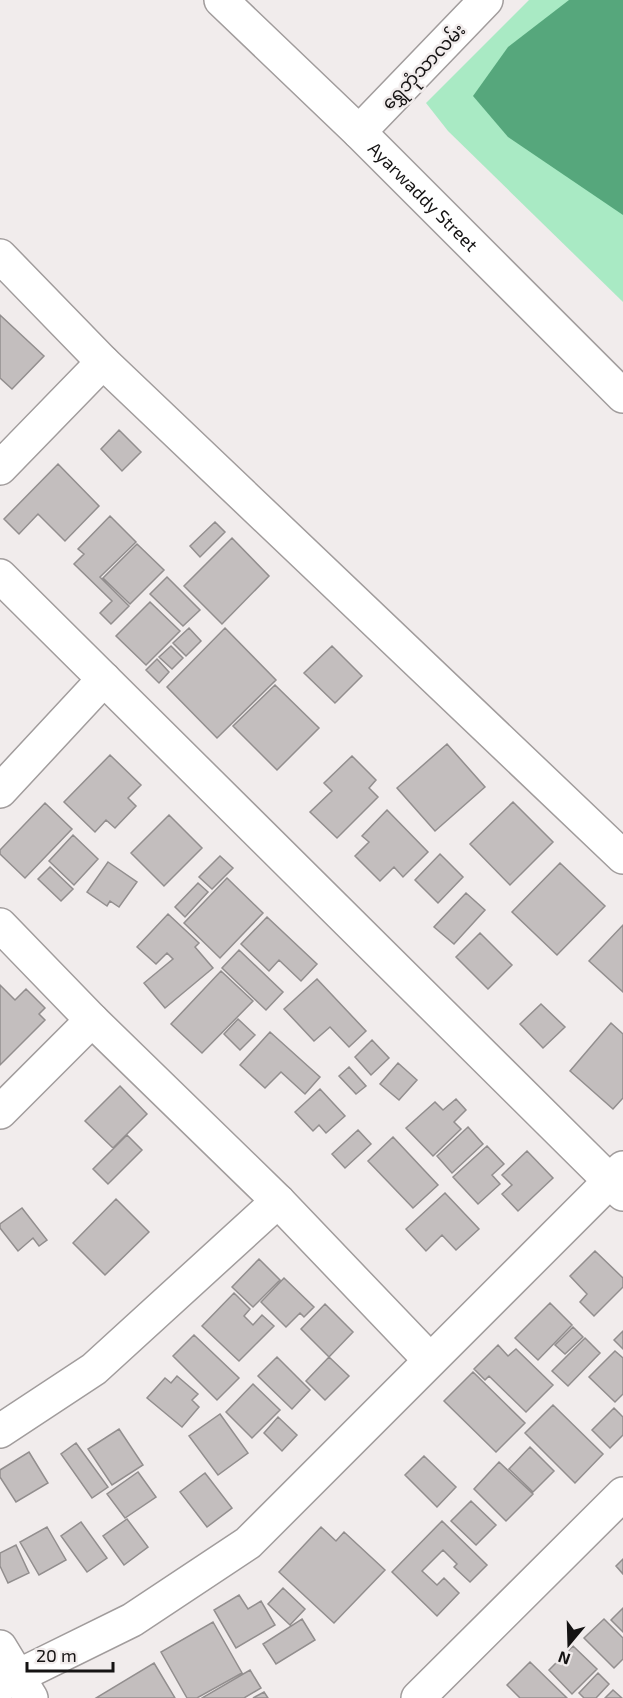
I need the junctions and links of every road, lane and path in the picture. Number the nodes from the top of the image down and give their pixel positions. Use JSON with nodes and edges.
{"nodes":[{"id":1,"x":221,"y":0,"type":"edge"},
{"id":2,"x":486,"y":0,"type":"edge"},
{"id":3,"x":359,"y":132,"type":"junction"},
{"id":4,"x":0,"y":256,"type":"edge"},
{"id":5,"x":103,"y":362,"type":"junction"},
{"id":6,"x":623,"y":396,"type":"edge"},
{"id":7,"x":0,"y":468,"type":"edge"},
{"id":8,"x":0,"y":576,"type":"edge"},
{"id":9,"x":104,"y":680,"type":"junction"},
{"id":10,"x":0,"y":791,"type":"edge"},
{"id":11,"x":623,"y":858,"type":"edge"},
{"id":12,"x":0,"y":925,"type":"edge"},
{"id":13,"x":92,"y":1020,"type":"junction"},
{"id":14,"x":0,"y":1112,"type":"edge"},
{"id":15,"x":619,"y":1181,"type":"edge"},
{"id":16,"x":278,"y":1201,"type":"junction"},
{"id":17,"x":430,"y":1360,"type":"junction"},
{"id":18,"x":0,"y":1431,"type":"edge"},
{"id":19,"x":623,"y":1494,"type":"edge"},
{"id":20,"x":0,"y":1647,"type":"edge"},
{"id":21,"x":16,"y":1686,"type":"edge"},
{"id":22,"x":418,"y":1698,"type":"edge"}],
"edges":[{"from":1,"to":3,"type":"street","name":"Ayarwaddy Street"},
{"from":2,"to":3,"type":"street","name":"ရွှေဘုံသာလမ်း"},
{"from":3,"to":6,"type":"street","name":"Ayarwaddy Street"},
{"from":4,"to":5,"type":"street"},
{"from":5,"to":7,"type":"street"},
{"from":5,"to":11,"type":"street"},
{"from":8,"to":9,"type":"street"},
{"from":9,"to":10,"type":"street"},
{"from":9,"to":15,"type":"street"},
{"from":12,"to":13,"type":"street"},
{"from":13,"to":14,"type":"street"},
{"from":13,"to":16,"type":"street"},
{"from":15,"to":17,"type":"street"},
{"from":16,"to":17,"type":"street"},
{"from":16,"to":18,"type":"street"},
{"from":17,"to":21,"type":"street"},
{"from":19,"to":22,"type":"street"},
{"from":20,"to":21,"type":"street"}]}
